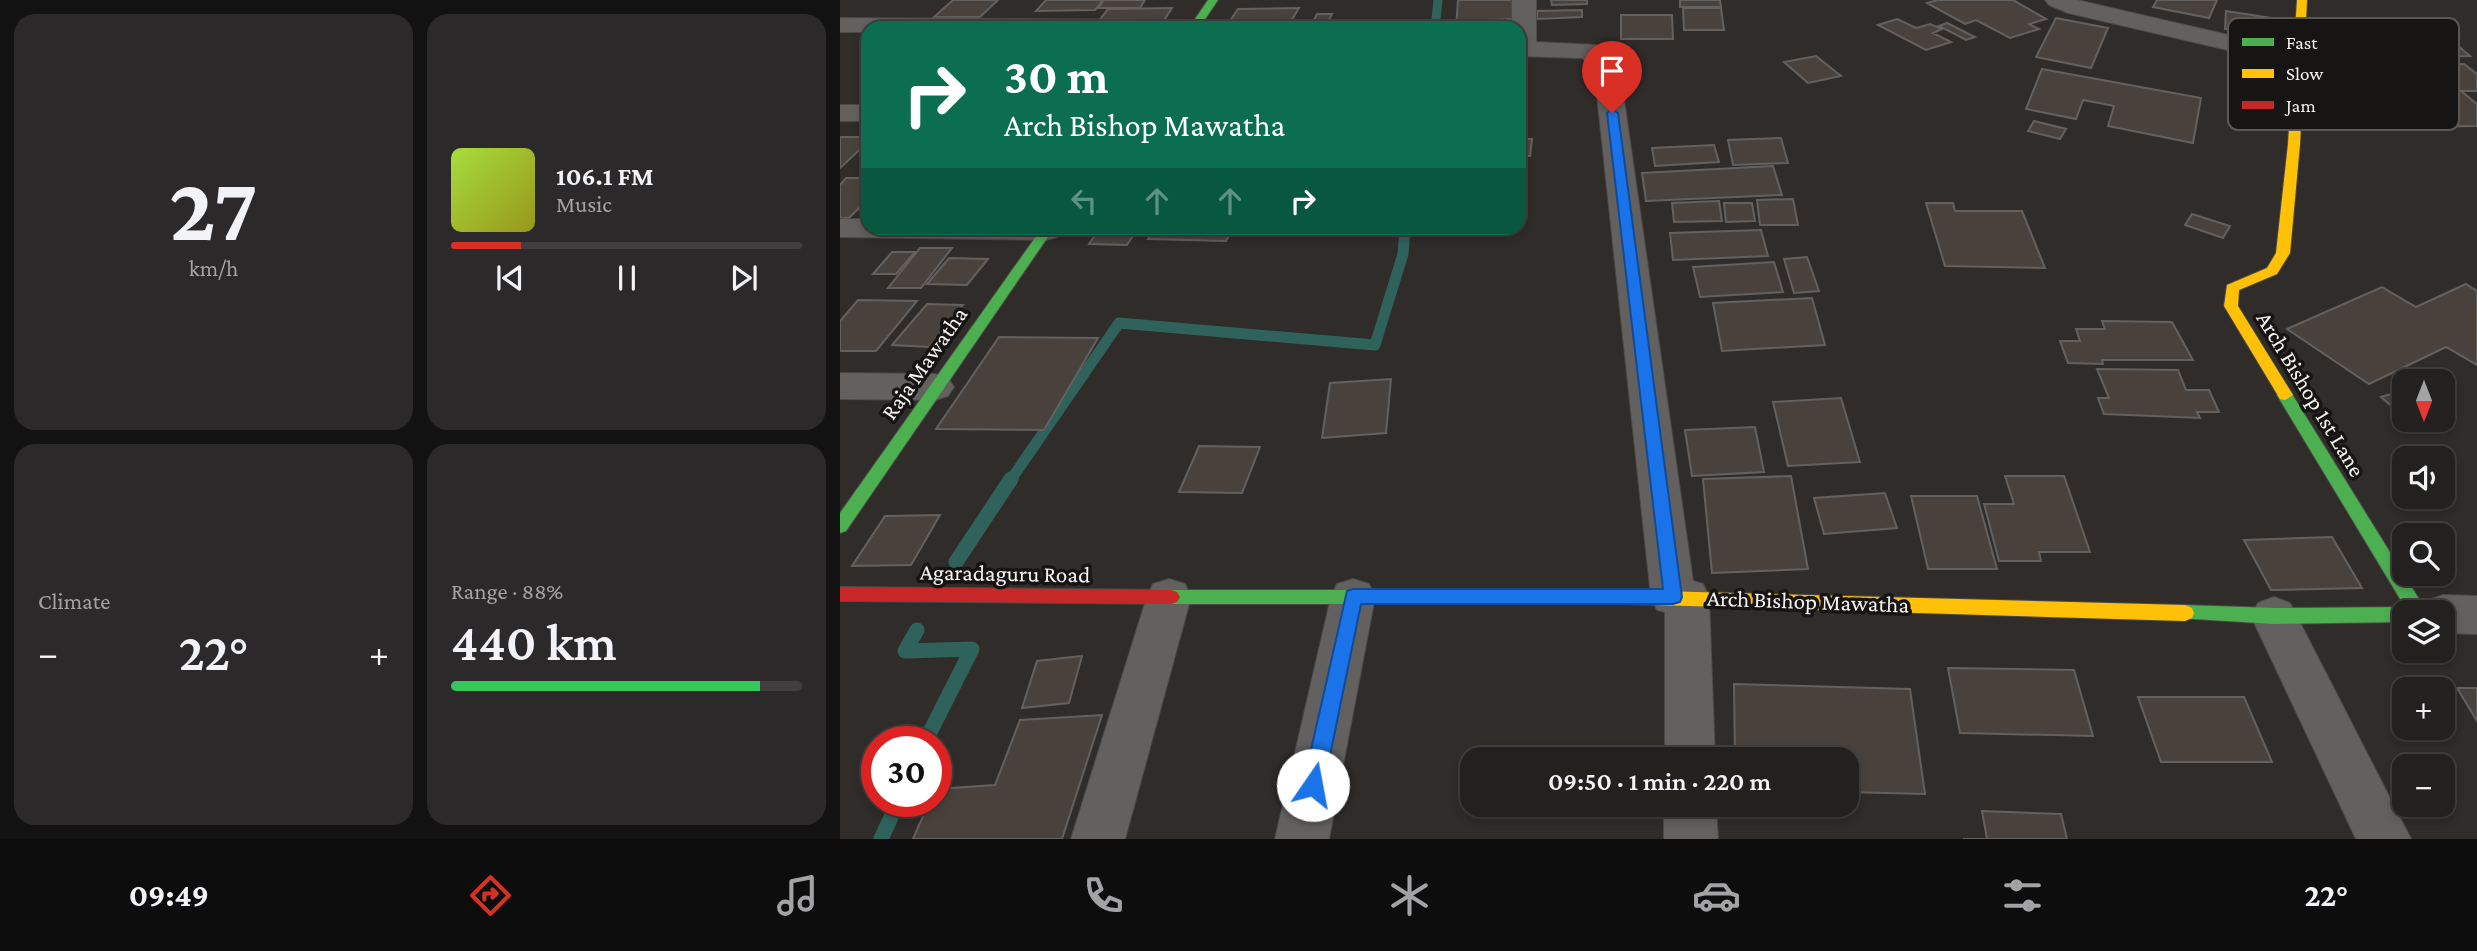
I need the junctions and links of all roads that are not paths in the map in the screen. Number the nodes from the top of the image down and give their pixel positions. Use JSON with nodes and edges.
{"nodes":[{"id":1,"x":1213,"y":0,"type":"edge"},
{"id":2,"x":1524,"y":0,"type":"edge"},
{"id":3,"x":2057,"y":0,"type":"edge"},
{"id":4,"x":2302,"y":0,"type":"edge"},
{"id":5,"x":2300,"y":18,"type":"edge"},
{"id":6,"x":1199,"y":21,"type":"edge"},
{"id":7,"x":1524,"y":21,"type":"edge"},
{"id":8,"x":840,"y":25,"type":"edge"},
{"id":9,"x":861,"y":25,"type":"edge"},
{"id":10,"x":2228,"y":42,"type":"edge"},
{"id":11,"x":1526,"y":50,"type":"edge"},
{"id":12,"x":840,"y":113,"type":"edge"},
{"id":13,"x":861,"y":113,"type":"edge"},
{"id":14,"x":2294,"y":130,"type":"edge"},
{"id":15,"x":840,"y":228,"type":"edge"},
{"id":16,"x":861,"y":228,"type":"edge"},
{"id":17,"x":1043,"y":235,"type":"edge"},
{"id":18,"x":840,"y":386,"type":"edge"},
{"id":19,"x":935,"y":387,"type":"junction"},
{"id":20,"x":840,"y":526,"type":"edge"},
{"id":21,"x":840,"y":594,"type":"edge"},
{"id":22,"x":1169,"y":597,"type":"junction"},
{"id":23,"x":1353,"y":597,"type":"junction"},
{"id":24,"x":1680,"y":597,"type":"junction"},
{"id":25,"x":2411,"y":600,"type":"edge"},
{"id":26,"x":2392,"y":614,"type":"edge"},
{"id":27,"x":2455,"y":614,"type":"edge"},
{"id":28,"x":2477,"y":615,"type":"edge"},
{"id":29,"x":2274,"y":616,"type":"junction"},
{"id":30,"x":1689,"y":747,"type":"edge"},
{"id":31,"x":1690,"y":817,"type":"edge"},
{"id":32,"x":1098,"y":839,"type":"edge"},
{"id":33,"x":1302,"y":839,"type":"edge"},
{"id":34,"x":1691,"y":839,"type":"edge"},
{"id":35,"x":2384,"y":839,"type":"edge"}],
"edges":[{"from":1,"to":6,"type":"street"},
{"from":2,"to":7,"type":"street"},
{"from":3,"to":10,"type":"street"},
{"from":4,"to":5,"type":"street","name":"Arch Bishop 1st Lane"},
{"from":8,"to":9,"type":"street"},
{"from":11,"to":24,"type":"street"},
{"from":12,"to":13,"type":"street"},
{"from":14,"to":25,"type":"street","name":"Arch Bishop 1st Lane"},
{"from":15,"to":16,"type":"street"},
{"from":17,"to":19,"type":"street","name":"Raja Mawatha"},
{"from":18,"to":19,"type":"street"},
{"from":19,"to":20,"type":"street","name":"Raja Mawatha"},
{"from":21,"to":22,"type":"street","name":"Agaradaguru Road"},
{"from":22,"to":23,"type":"street","name":"Arch Bishop Mawatha"},
{"from":22,"to":32,"type":"street"},
{"from":23,"to":24,"type":"street","name":"Arch Bishop Mawatha"},
{"from":23,"to":33,"type":"street"},
{"from":24,"to":29,"type":"street","name":"Arch Bishop Mawatha"},
{"from":24,"to":30,"type":"street"},
{"from":26,"to":29,"type":"street","name":"Arch Bishop Mawatha"},
{"from":27,"to":28,"type":"street"},
{"from":29,"to":35,"type":"street"},
{"from":31,"to":34,"type":"street"}]}
